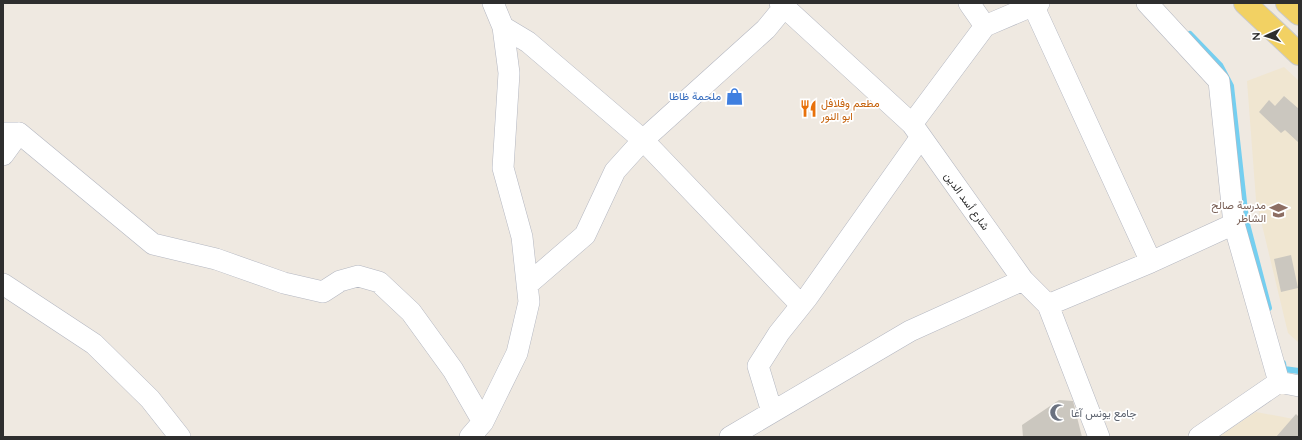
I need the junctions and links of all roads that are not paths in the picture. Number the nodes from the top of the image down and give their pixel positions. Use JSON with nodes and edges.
{"nodes":[{"id":1,"x":493,"y":3,"type":"edge"},
{"id":2,"x":969,"y":3,"type":"edge"},
{"id":3,"x":1147,"y":3,"type":"edge"},
{"id":4,"x":1245,"y":3,"type":"edge"},
{"id":5,"x":1287,"y":3,"type":"edge"},
{"id":6,"x":1036,"y":4,"type":"edge"},
{"id":7,"x":789,"y":6,"type":"edge"},
{"id":8,"x":1299,"y":14,"type":"edge"},
{"id":9,"x":985,"y":26,"type":"junction"},
{"id":10,"x":503,"y":27,"type":"junction"},
{"id":11,"x":1299,"y":54,"type":"edge"},
{"id":12,"x":916,"y":130,"type":"junction"},
{"id":13,"x":11,"y":133,"type":"edge"},
{"id":14,"x":644,"y":140,"type":"junction"},
{"id":15,"x":3,"y":155,"type":"edge"},
{"id":16,"x":1234,"y":224,"type":"junction"},
{"id":17,"x":1152,"y":262,"type":"junction"},
{"id":18,"x":1023,"y":280,"type":"junction"},
{"id":19,"x":3,"y":284,"type":"edge"},
{"id":20,"x":527,"y":285,"type":"junction"},
{"id":21,"x":801,"y":305,"type":"junction"},
{"id":22,"x":1048,"y":305,"type":"junction"},
{"id":23,"x":1289,"y":384,"type":"edge"},
{"id":24,"x":772,"y":412,"type":"junction"},
{"id":25,"x":483,"y":422,"type":"junction"},
{"id":26,"x":180,"y":437,"type":"edge"},
{"id":27,"x":470,"y":437,"type":"edge"},
{"id":28,"x":730,"y":437,"type":"edge"},
{"id":29,"x":1099,"y":437,"type":"edge"},
{"id":30,"x":1199,"y":437,"type":"edge"}],
"edges":[{"from":1,"to":10,"type":"street"},
{"from":2,"to":9,"type":"street"},
{"from":3,"to":16,"type":"street"},
{"from":4,"to":11,"type":"main road"},
{"from":5,"to":8,"type":"main road"},
{"from":6,"to":9,"type":"street"},
{"from":6,"to":17,"type":"street"},
{"from":7,"to":12,"type":"street","name":"شارع أسد الدين"},
{"from":7,"to":14,"type":"street"},
{"from":9,"to":12,"type":"street"},
{"from":10,"to":14,"type":"street"},
{"from":10,"to":20,"type":"street"},
{"from":12,"to":18,"type":"street","name":"شارع أسد الدين"},
{"from":12,"to":21,"type":"street"},
{"from":13,"to":15,"type":"street"},
{"from":13,"to":25,"type":"street"},
{"from":14,"to":20,"type":"street"},
{"from":14,"to":21,"type":"street"},
{"from":16,"to":17,"type":"street"},
{"from":16,"to":23,"type":"street"},
{"from":17,"to":22,"type":"street"},
{"from":18,"to":22,"type":"street","name":"شارع أسد الدين"},
{"from":18,"to":24,"type":"street"},
{"from":19,"to":26,"type":"street"},
{"from":20,"to":25,"type":"street"},
{"from":21,"to":24,"type":"street"},
{"from":22,"to":29,"type":"street","name":"شارع أسد الدين"},
{"from":23,"to":30,"type":"street"},
{"from":24,"to":28,"type":"street"},
{"from":25,"to":27,"type":"street"}]}
